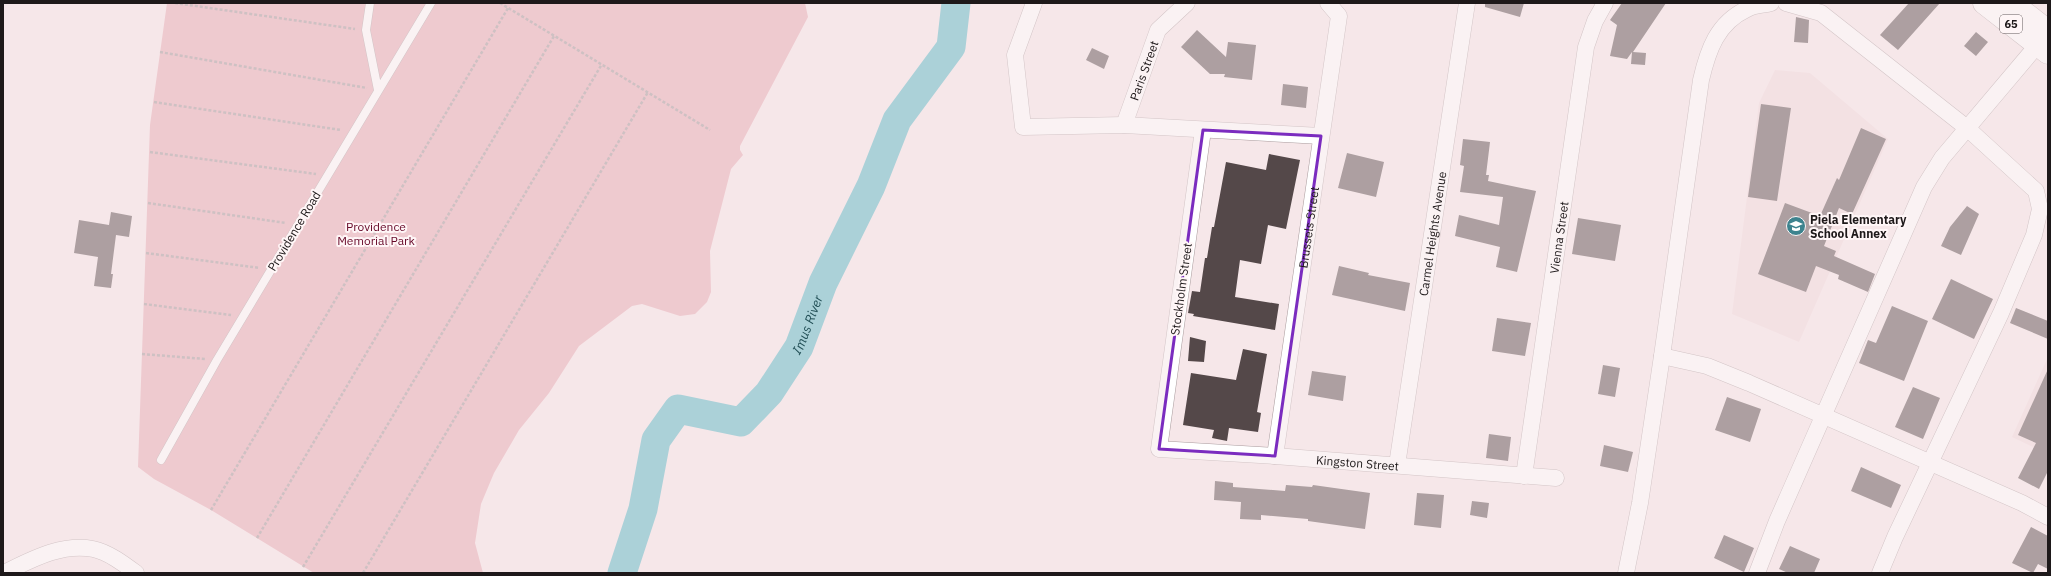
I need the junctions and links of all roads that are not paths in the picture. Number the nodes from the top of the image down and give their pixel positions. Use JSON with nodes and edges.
{"nodes":[{"id":1,"x":370,"y":3,"type":"edge"},
{"id":2,"x":431,"y":3,"type":"edge"},
{"id":3,"x":1034,"y":3,"type":"edge"},
{"id":4,"x":1187,"y":3,"type":"edge"},
{"id":5,"x":1328,"y":3,"type":"edge"},
{"id":6,"x":1467,"y":3,"type":"edge"},
{"id":7,"x":1605,"y":3,"type":"edge"},
{"id":8,"x":1771,"y":3,"type":"edge"},
{"id":9,"x":1786,"y":3,"type":"edge"},
{"id":10,"x":1984,"y":3,"type":"edge"},
{"id":11,"x":2012,"y":3,"type":"edge"},
{"id":12,"x":2045,"y":40,"type":"edge"},
{"id":13,"x":378,"y":90,"type":"junction"},
{"id":14,"x":1124,"y":125,"type":"junction"},
{"id":15,"x":1967,"y":128,"type":"junction"},
{"id":16,"x":1202,"y":130,"type":"junction"},
{"id":17,"x":1322,"y":136,"type":"junction"},
{"id":18,"x":1662,"y":356,"type":"junction"},
{"id":19,"x":1824,"y":416,"type":"junction"},
{"id":20,"x":1159,"y":449,"type":"joint"},
{"id":21,"x":1275,"y":456,"type":"junction"},
{"id":22,"x":161,"y":460,"type":"dead end"},
{"id":23,"x":1930,"y":463,"type":"junction"},
{"id":24,"x":1397,"y":465,"type":"junction"},
{"id":25,"x":1524,"y":476,"type":"junction"},
{"id":26,"x":1556,"y":478,"type":"dead end"},
{"id":27,"x":2048,"y":517,"type":"edge"},
{"id":28,"x":4,"y":573,"type":"edge"},
{"id":29,"x":136,"y":573,"type":"edge"},
{"id":30,"x":1626,"y":573,"type":"edge"},
{"id":31,"x":1757,"y":573,"type":"edge"},
{"id":32,"x":1880,"y":573,"type":"edge"}],
"edges":[{"from":1,"to":13,"type":"lane"},
{"from":2,"to":13,"type":"lane","name":"Providence Road"},
{"from":3,"to":14,"type":"street"},
{"from":4,"to":14,"type":"street","name":"Paris Street"},
{"from":5,"to":17,"type":"street","name":"Brussels Street"},
{"from":6,"to":24,"type":"street","name":"Carmel Heights Avenue"},
{"from":7,"to":25,"type":"street","name":"Vienna Street"},
{"from":8,"to":18,"type":"street"},
{"from":9,"to":15,"type":"street"},
{"from":10,"to":12,"type":"highway","number":"65"},
{"from":11,"to":12,"type":"highway","number":"65"},
{"from":12,"to":15,"type":"street"},
{"from":13,"to":22,"type":"lane","name":"Providence Road"},
{"from":14,"to":16,"type":"street"},
{"from":15,"to":19,"type":"street"},
{"from":15,"to":23,"type":"street"},
{"from":16,"to":17,"type":"street"},
{"from":16,"to":20,"type":"street","name":"Stockholm Street"},
{"from":17,"to":21,"type":"street","name":"Brussels Street"},
{"from":18,"to":19,"type":"street"},
{"from":18,"to":30,"type":"street"},
{"from":19,"to":23,"type":"street"},
{"from":19,"to":31,"type":"street"},
{"from":20,"to":21,"type":"street","name":"Kingston Street"},
{"from":21,"to":24,"type":"street","name":"Kingston Street"},
{"from":23,"to":27,"type":"street"},
{"from":23,"to":32,"type":"street"},
{"from":24,"to":25,"type":"street","name":"Kingston Street"},
{"from":25,"to":26,"type":"street","name":"Kingston Street"},
{"from":28,"to":29,"type":"street"}]}
